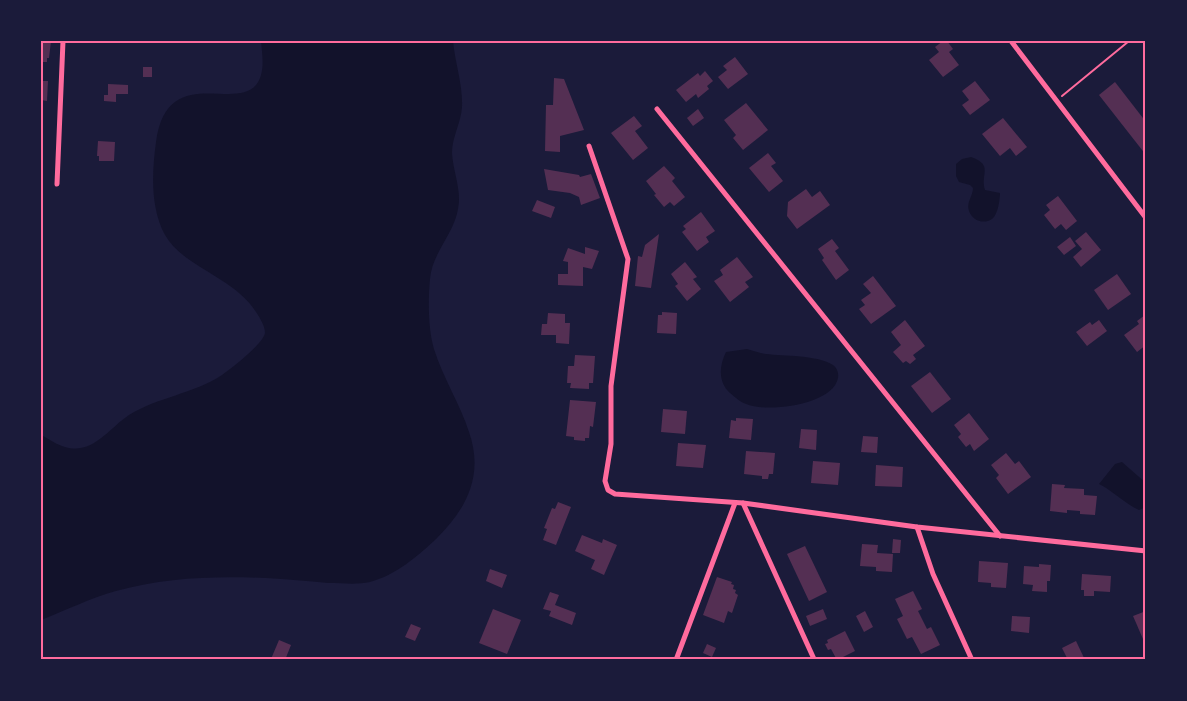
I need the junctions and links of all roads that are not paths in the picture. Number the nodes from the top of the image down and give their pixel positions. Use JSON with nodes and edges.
{"nodes":[{"id":1,"x":63,"y":41,"type":"edge"},
{"id":2,"x":1011,"y":41,"type":"edge"},
{"id":3,"x":657,"y":109,"type":"dead end"},
{"id":4,"x":589,"y":146,"type":"dead end"},
{"id":5,"x":57,"y":184,"type":"dead end"},
{"id":6,"x":1146,"y":218,"type":"edge"},
{"id":7,"x":735,"y":503,"type":"junction"},
{"id":8,"x":742,"y":504,"type":"junction"},
{"id":9,"x":916,"y":527,"type":"junction"},
{"id":10,"x":1000,"y":536,"type":"junction"},
{"id":11,"x":1146,"y":551,"type":"edge"},
{"id":12,"x":814,"y":659,"type":"edge"},
{"id":13,"x":676,"y":660,"type":"edge"},
{"id":14,"x":972,"y":660,"type":"edge"}],
"edges":[{"from":1,"to":5,"type":"street"},
{"from":2,"to":6,"type":"street"},
{"from":3,"to":10,"type":"street"},
{"from":4,"to":7,"type":"street"},
{"from":7,"to":8,"type":"street"},
{"from":7,"to":13,"type":"street"},
{"from":8,"to":9,"type":"street"},
{"from":8,"to":12,"type":"street"},
{"from":9,"to":10,"type":"street"},
{"from":9,"to":14,"type":"street"},
{"from":10,"to":11,"type":"street"}]}
